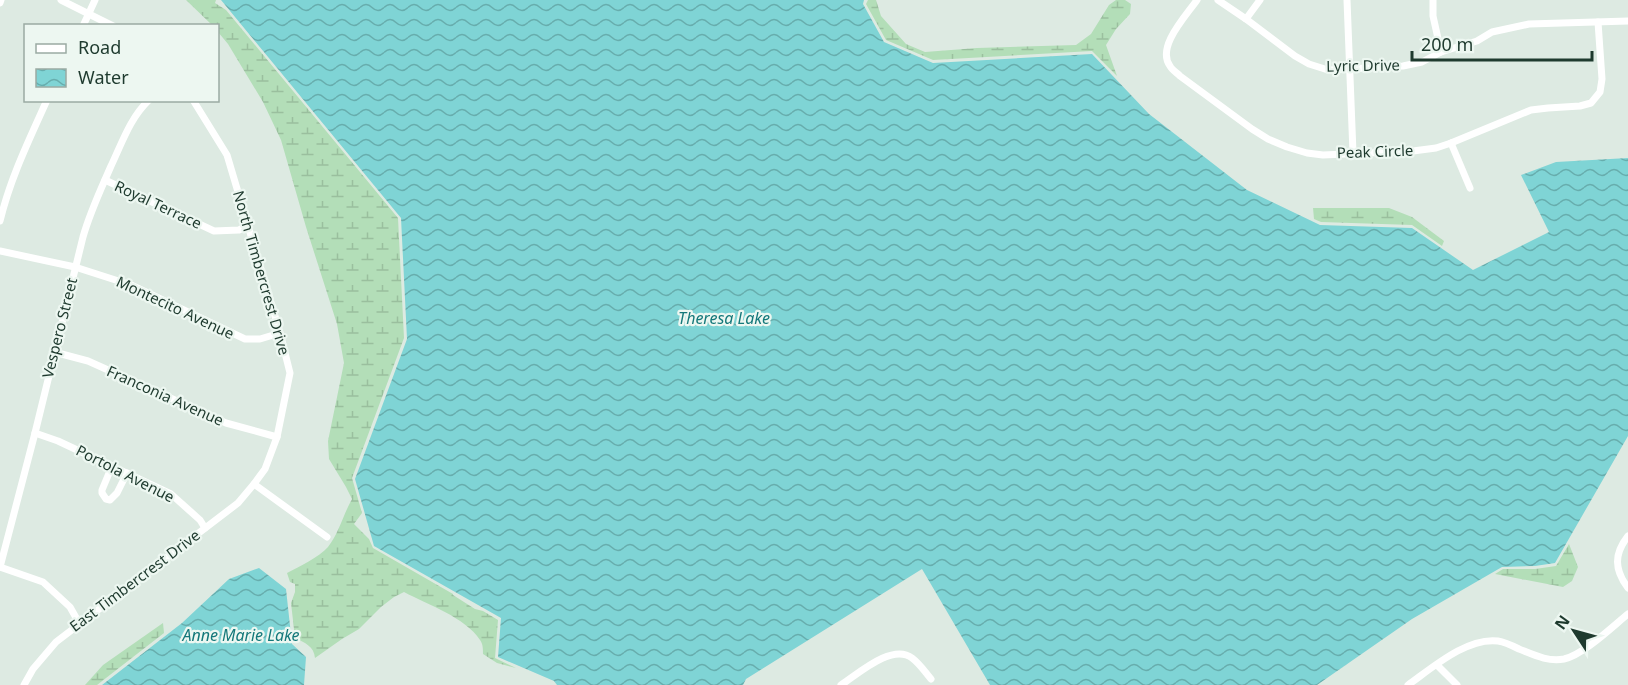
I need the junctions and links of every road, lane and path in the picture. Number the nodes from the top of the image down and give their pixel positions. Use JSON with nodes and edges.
{"nodes":[{"id":1,"x":60,"y":0,"type":"edge"},
{"id":2,"x":95,"y":0,"type":"edge"},
{"id":3,"x":1197,"y":0,"type":"edge"},
{"id":4,"x":1218,"y":0,"type":"edge"},
{"id":5,"x":1260,"y":0,"type":"edge"},
{"id":6,"x":1347,"y":0,"type":"edge"},
{"id":7,"x":1433,"y":0,"type":"edge"},
{"id":8,"x":88,"y":14,"type":"junction"},
{"id":9,"x":1246,"y":19,"type":"junction"},
{"id":10,"x":1628,"y":21,"type":"edge"},
{"id":11,"x":1598,"y":22,"type":"junction"},
{"id":12,"x":84,"y":24,"type":"edge"},
{"id":13,"x":109,"y":24,"type":"edge"},
{"id":14,"x":1441,"y":52,"type":"junction"},
{"id":15,"x":1348,"y":69,"type":"junction"},
{"id":16,"x":46,"y":102,"type":"edge"},
{"id":17,"x":147,"y":102,"type":"edge"},
{"id":18,"x":194,"y":102,"type":"edge"},
{"id":19,"x":1451,"y":143,"type":"junction"},
{"id":20,"x":1353,"y":153,"type":"junction"},
{"id":21,"x":105,"y":180,"type":"junction"},
{"id":22,"x":1470,"y":188,"type":"dead end"},
{"id":23,"x":0,"y":221,"type":"edge"},
{"id":24,"x":247,"y":226,"type":"junction"},
{"id":25,"x":0,"y":251,"type":"edge"},
{"id":26,"x":75,"y":267,"type":"junction"},
{"id":27,"x":280,"y":333,"type":"junction"},
{"id":28,"x":54,"y":352,"type":"junction"},
{"id":29,"x":35,"y":433,"type":"junction"},
{"id":30,"x":276,"y":437,"type":"junction"},
{"id":31,"x":112,"y":466,"type":"junction"},
{"id":32,"x":127,"y":473,"type":"junction"},
{"id":33,"x":254,"y":484,"type":"junction"},
{"id":34,"x":205,"y":528,"type":"junction"},
{"id":35,"x":1628,"y":536,"type":"edge"},
{"id":36,"x":327,"y":537,"type":"dead end"},
{"id":37,"x":0,"y":567,"type":"edge"},
{"id":38,"x":1628,"y":588,"type":"edge"},
{"id":39,"x":1628,"y":615,"type":"edge"},
{"id":40,"x":80,"y":623,"type":"junction"},
{"id":41,"x":1437,"y":665,"type":"junction"},
{"id":42,"x":931,"y":680,"type":"dead end"},
{"id":43,"x":24,"y":685,"type":"edge"},
{"id":44,"x":841,"y":685,"type":"edge"},
{"id":45,"x":1408,"y":685,"type":"edge"},
{"id":46,"x":1457,"y":685,"type":"edge"}],
"edges":[{"from":1,"to":8,"type":"street"},
{"from":2,"to":8,"type":"street"},
{"from":3,"to":20,"type":"street","name":"Peak Circle"},
{"from":4,"to":9,"type":"street","name":"Lyric Drive"},
{"from":5,"to":9,"type":"street"},
{"from":6,"to":15,"type":"street"},
{"from":7,"to":14,"type":"street"},
{"from":8,"to":12,"type":"street"},
{"from":8,"to":13,"type":"street"},
{"from":9,"to":15,"type":"street","name":"Lyric Drive"},
{"from":10,"to":11,"type":"street","name":"Lyric Drive"},
{"from":11,"to":14,"type":"street","name":"Lyric Drive"},
{"from":11,"to":19,"type":"street","name":"Peak Circle"},
{"from":14,"to":15,"type":"street","name":"Lyric Drive"},
{"from":15,"to":20,"type":"street"},
{"from":16,"to":23,"type":"street"},
{"from":17,"to":21,"type":"street","name":"Vespero Street"},
{"from":18,"to":24,"type":"street","name":"North Timbercrest Drive"},
{"from":19,"to":20,"type":"street","name":"Peak Circle"},
{"from":19,"to":22,"type":"street"},
{"from":21,"to":24,"type":"street","name":"Royal Terrace"},
{"from":21,"to":26,"type":"street","name":"Vespero Street"},
{"from":24,"to":27,"type":"street","name":"North Timbercrest Drive"},
{"from":25,"to":26,"type":"street","name":"Montecito Avenue"},
{"from":26,"to":27,"type":"street","name":"Montecito Avenue"},
{"from":26,"to":28,"type":"street","name":"Vespero Street"},
{"from":27,"to":30,"type":"street","name":"North Timbercrest Drive"},
{"from":28,"to":29,"type":"street","name":"Vespero Street"},
{"from":28,"to":30,"type":"street","name":"Franconia Avenue"},
{"from":29,"to":31,"type":"street","name":"Portola Avenue"},
{"from":29,"to":37,"type":"street","name":"Vespero Street"},
{"from":30,"to":33,"type":"street","name":"North Timbercrest Drive"},
{"from":31,"to":32,"type":"street","name":"Portola Avenue"},
{"from":31,"to":32,"type":"street"},
{"from":32,"to":34,"type":"street","name":"Portola Avenue"},
{"from":33,"to":34,"type":"street","name":"East Timbercrest Drive"},
{"from":33,"to":36,"type":"street"},
{"from":34,"to":40,"type":"street","name":"East Timbercrest Drive"},
{"from":35,"to":38,"type":"street"},
{"from":37,"to":40,"type":"street"},
{"from":39,"to":41,"type":"street"},
{"from":40,"to":43,"type":"street","name":"East Timbercrest Drive"},
{"from":41,"to":45,"type":"street"},
{"from":41,"to":46,"type":"street"},
{"from":42,"to":44,"type":"street"}]}
